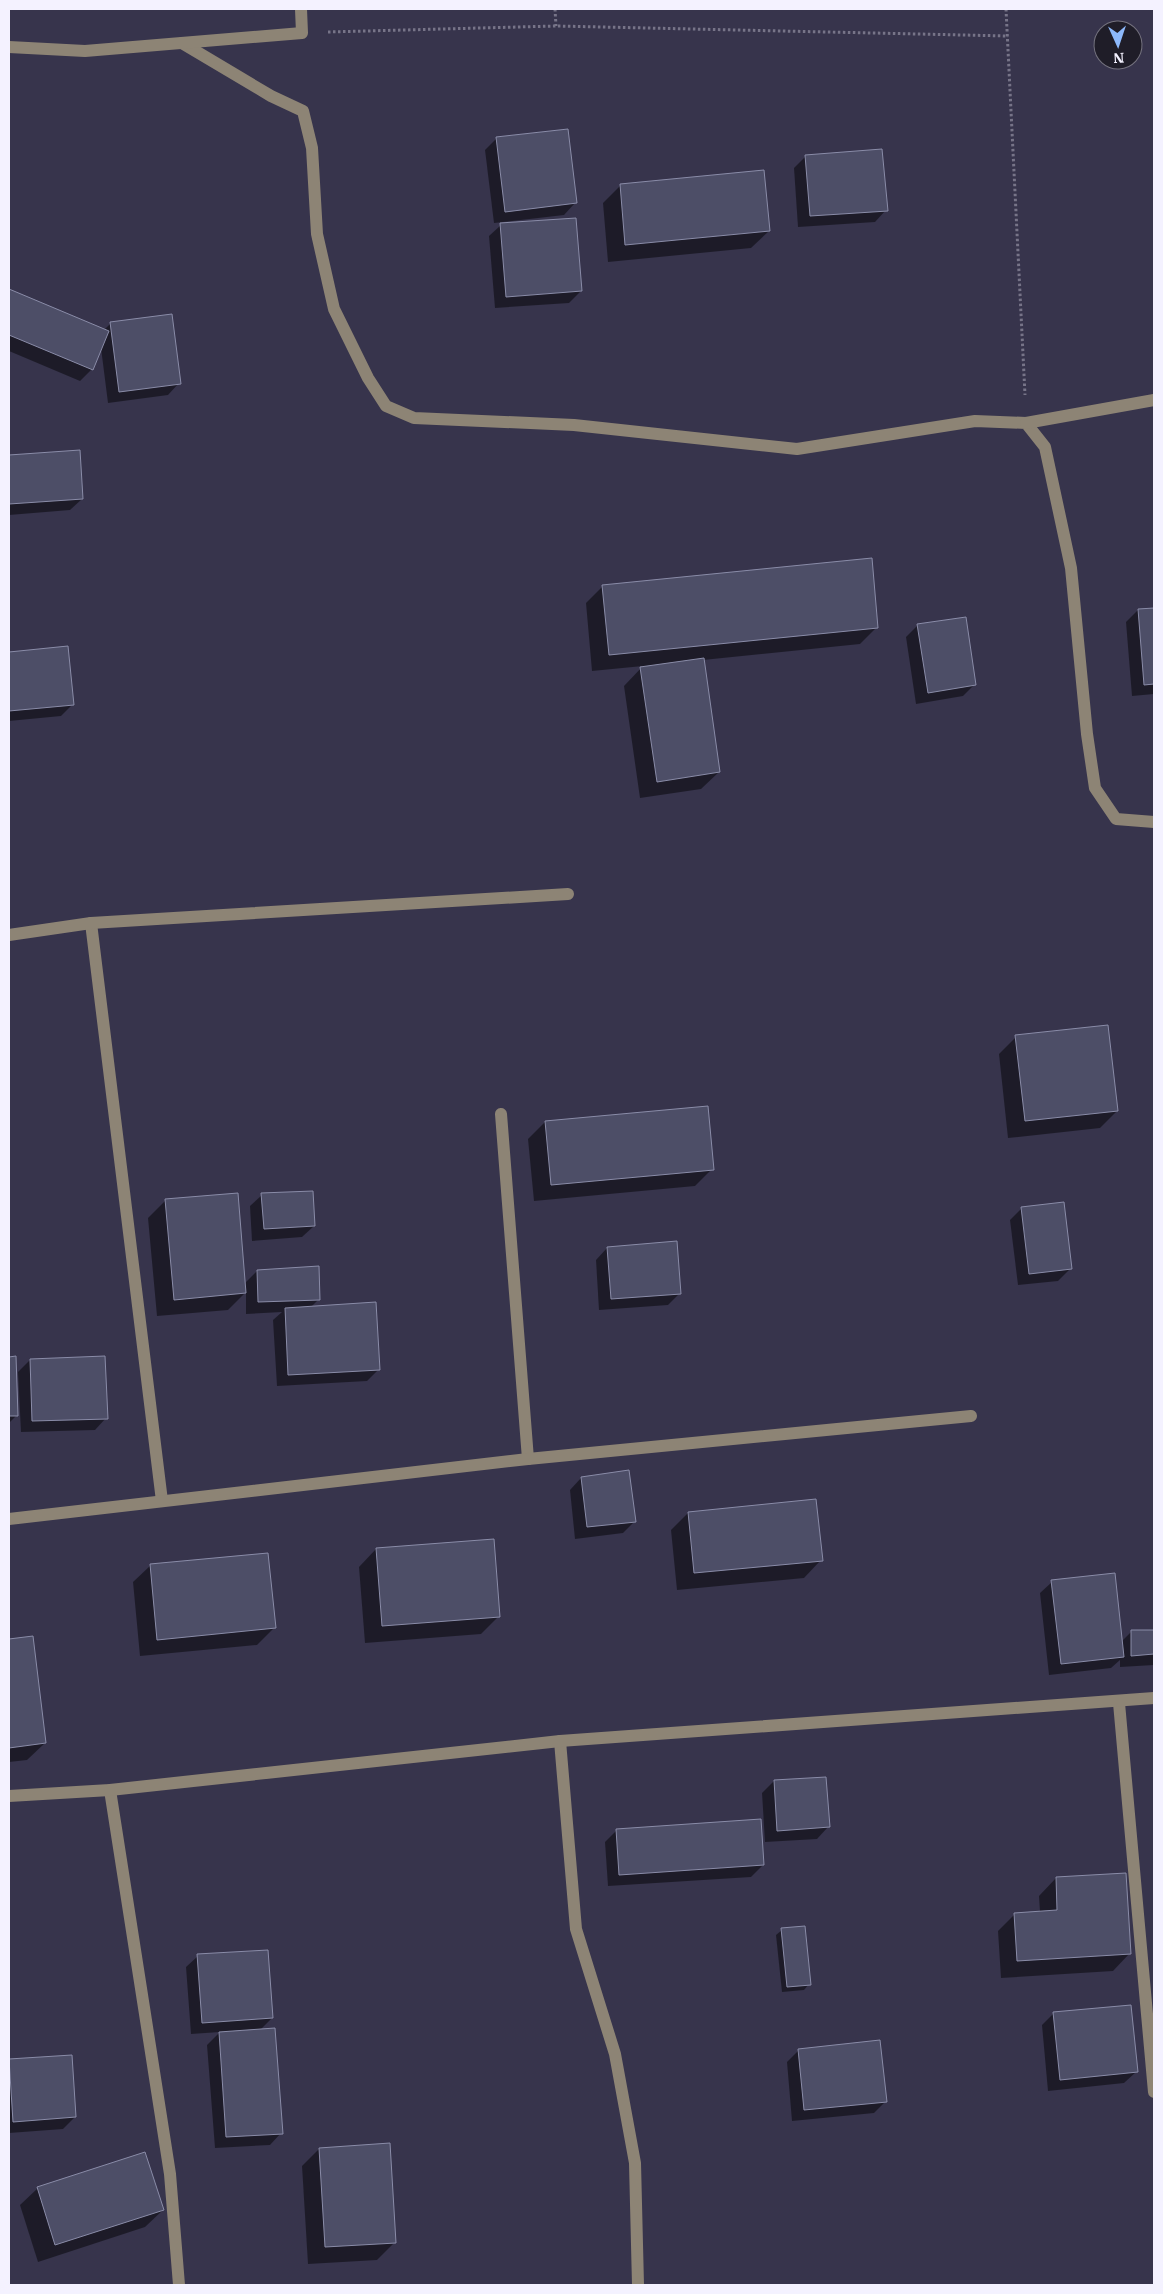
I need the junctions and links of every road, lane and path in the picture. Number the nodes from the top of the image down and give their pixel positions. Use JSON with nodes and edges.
{"nodes":[{"id":1,"x":301,"y":9,"type":"edge"},
{"id":2,"x":555,"y":9,"type":"edge"},
{"id":3,"x":1006,"y":9,"type":"edge"},
{"id":4,"x":556,"y":26,"type":"junction"},
{"id":5,"x":302,"y":33,"type":"junction"},
{"id":6,"x":1008,"y":36,"type":"junction"},
{"id":7,"x":182,"y":43,"type":"junction"},
{"id":8,"x":9,"y":47,"type":"edge"},
{"id":9,"x":1154,"y":400,"type":"edge"},
{"id":10,"x":1026,"y":423,"type":"junction"},
{"id":11,"x":1154,"y":822,"type":"edge"},
{"id":12,"x":568,"y":894,"type":"dead end"},
{"id":13,"x":91,"y":923,"type":"junction"},
{"id":14,"x":9,"y":935,"type":"edge"},
{"id":15,"x":501,"y":1114,"type":"dead end"},
{"id":16,"x":971,"y":1416,"type":"dead end"},
{"id":17,"x":528,"y":1459,"type":"junction"},
{"id":18,"x":162,"y":1502,"type":"junction"},
{"id":19,"x":9,"y":1519,"type":"edge"},
{"id":20,"x":1154,"y":1698,"type":"edge"},
{"id":21,"x":1119,"y":1702,"type":"junction"},
{"id":22,"x":560,"y":1742,"type":"junction"},
{"id":23,"x":110,"y":1790,"type":"junction"},
{"id":24,"x":9,"y":1796,"type":"edge"},
{"id":25,"x":1154,"y":2092,"type":"edge"},
{"id":26,"x":179,"y":2285,"type":"edge"},
{"id":27,"x":638,"y":2285,"type":"edge"}],
"edges":[{"from":1,"to":5,"type":"street"},
{"from":2,"to":4,"type":"path"},
{"from":3,"to":6,"type":"path"},
{"from":4,"to":5,"type":"path"},
{"from":4,"to":6,"type":"path"},
{"from":5,"to":7,"type":"street"},
{"from":6,"to":10,"type":"path"},
{"from":7,"to":8,"type":"street"},
{"from":7,"to":10,"type":"street"},
{"from":9,"to":10,"type":"street"},
{"from":10,"to":11,"type":"street"},
{"from":12,"to":13,"type":"street"},
{"from":13,"to":14,"type":"street"},
{"from":13,"to":18,"type":"street"},
{"from":15,"to":17,"type":"street"},
{"from":16,"to":17,"type":"street"},
{"from":17,"to":18,"type":"street"},
{"from":18,"to":19,"type":"street"},
{"from":20,"to":21,"type":"street"},
{"from":21,"to":22,"type":"street"},
{"from":21,"to":25,"type":"street"},
{"from":22,"to":23,"type":"street"},
{"from":22,"to":27,"type":"street"},
{"from":23,"to":24,"type":"street"},
{"from":23,"to":26,"type":"street"}]}
